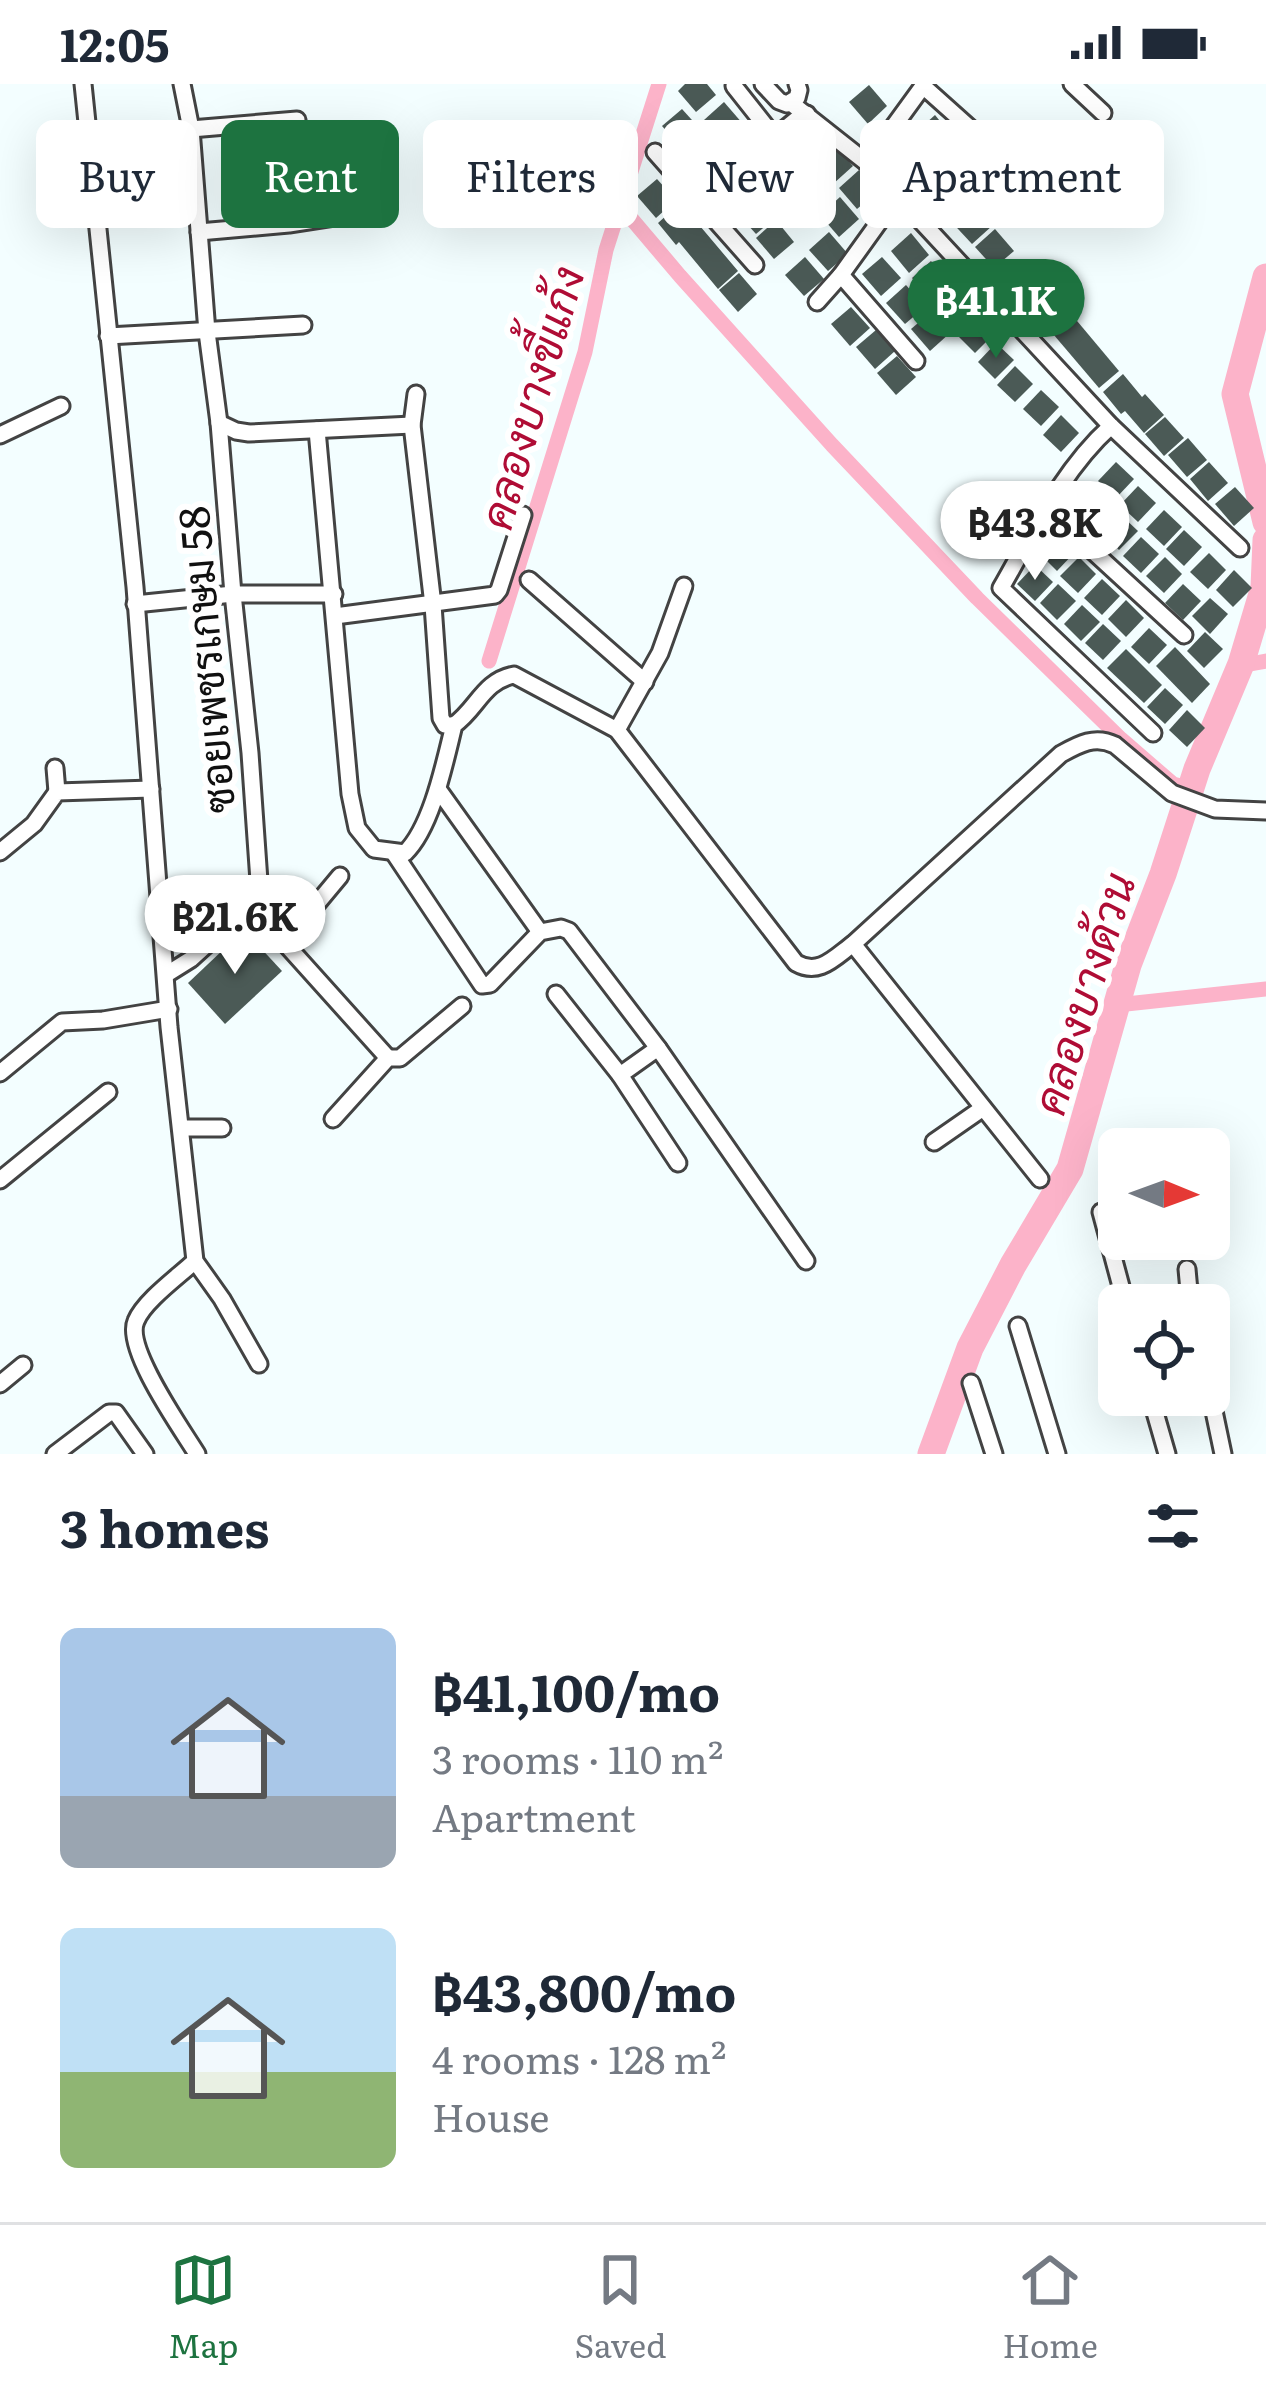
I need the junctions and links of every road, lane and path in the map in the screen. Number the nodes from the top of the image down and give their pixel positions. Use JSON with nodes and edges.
{"nodes":[{"id":1,"x":83,"y":84,"type":"edge"},
{"id":2,"x":182,"y":84,"type":"edge"},
{"id":3,"x":763,"y":84,"type":"edge"},
{"id":4,"x":1072,"y":84,"type":"edge"},
{"id":5,"x":734,"y":86,"type":"edge"},
{"id":6,"x":799,"y":101,"type":"edge"},
{"id":7,"x":1103,"y":113,"type":"dead end"},
{"id":8,"x":189,"y":120,"type":"edge"},
{"id":9,"x":761,"y":120,"type":"edge"},
{"id":10,"x":898,"y":120,"type":"edge"},
{"id":11,"x":960,"y":120,"type":"edge"},
{"id":12,"x":655,"y":152,"type":"dead end"},
{"id":13,"x":860,"y":157,"type":"edge"},
{"id":14,"x":662,"y":160,"type":"edge"},
{"id":15,"x":197,"y":206,"type":"edge"},
{"id":16,"x":244,"y":228,"type":"edge"},
{"id":17,"x":722,"y":228,"type":"edge"},
{"id":18,"x":875,"y":228,"type":"edge"},
{"id":19,"x":926,"y":228,"type":"edge"},
{"id":20,"x":199,"y":232,"type":"junction"},
{"id":21,"x":755,"y":265,"type":"dead end"},
{"id":22,"x":841,"y":275,"type":"junction"},
{"id":23,"x":817,"y":302,"type":"dead end"},
{"id":24,"x":302,"y":325,"type":"dead end"},
{"id":25,"x":207,"y":332,"type":"junction"},
{"id":26,"x":108,"y":336,"type":"junction"},
{"id":27,"x":916,"y":361,"type":"dead end"},
{"id":28,"x":416,"y":394,"type":"dead end"},
{"id":29,"x":61,"y":406,"type":"dead end"},
{"id":30,"x":219,"y":423,"type":"junction"},
{"id":31,"x":412,"y":425,"type":"junction"},
{"id":32,"x":1111,"y":426,"type":"junction"},
{"id":33,"x":317,"y":430,"type":"junction"},
{"id":34,"x":0,"y":435,"type":"edge"},
{"id":35,"x":1047,"y":508,"type":"junction"},
{"id":36,"x":523,"y":515,"type":"dead end"},
{"id":37,"x":1240,"y":548,"type":"dead end"},
{"id":38,"x":529,"y":580,"type":"dead end"},
{"id":39,"x":684,"y":586,"type":"dead end"},
{"id":40,"x":233,"y":594,"type":"junction"},
{"id":41,"x":334,"y":595,"type":"junction"},
{"id":42,"x":135,"y":604,"type":"junction"},
{"id":43,"x":434,"y":605,"type":"junction"},
{"id":44,"x":335,"y":616,"type":"junction"},
{"id":45,"x":1184,"y":635,"type":"dead end"},
{"id":46,"x":645,"y":682,"type":"junction"},
{"id":47,"x":454,"y":725,"type":"junction"},
{"id":48,"x":617,"y":730,"type":"junction"},
{"id":49,"x":1154,"y":733,"type":"dead end"},
{"id":50,"x":56,"y":768,"type":"dead end"},
{"id":51,"x":151,"y":789,"type":"junction"},
{"id":52,"x":437,"y":789,"type":"junction"},
{"id":53,"x":57,"y":793,"type":"junction"},
{"id":54,"x":1266,"y":811,"type":"edge"},
{"id":55,"x":0,"y":852,"type":"edge"},
{"id":56,"x":394,"y":853,"type":"junction"},
{"id":57,"x":340,"y":876,"type":"dead end"},
{"id":58,"x":256,"y":898,"type":"junction"},
{"id":59,"x":540,"y":932,"type":"junction"},
{"id":60,"x":285,"y":942,"type":"junction"},
{"id":61,"x":853,"y":944,"type":"junction"},
{"id":62,"x":167,"y":974,"type":"junction"},
{"id":63,"x":556,"y":994,"type":"dead end"},
{"id":64,"x":462,"y":1006,"type":"dead end"},
{"id":65,"x":169,"y":1009,"type":"junction"},
{"id":66,"x":658,"y":1048,"type":"junction"},
{"id":67,"x":388,"y":1058,"type":"junction"},
{"id":68,"x":0,"y":1073,"type":"edge"},
{"id":69,"x":620,"y":1075,"type":"junction"},
{"id":70,"x":108,"y":1092,"type":"dead end"},
{"id":71,"x":983,"y":1108,"type":"junction"},
{"id":72,"x":333,"y":1119,"type":"dead end"},
{"id":73,"x":181,"y":1128,"type":"junction"},
{"id":74,"x":222,"y":1128,"type":"dead end"},
{"id":75,"x":934,"y":1142,"type":"dead end"},
{"id":76,"x":678,"y":1163,"type":"dead end"},
{"id":77,"x":1040,"y":1179,"type":"dead end"},
{"id":78,"x":0,"y":1180,"type":"edge"},
{"id":79,"x":195,"y":1261,"type":"junction"},
{"id":80,"x":806,"y":1262,"type":"dead end"},
{"id":81,"x":1187,"y":1269,"type":"dead end"},
{"id":82,"x":1018,"y":1326,"type":"dead end"},
{"id":83,"x":259,"y":1364,"type":"dead end"},
{"id":84,"x":23,"y":1365,"type":"dead end"},
{"id":85,"x":971,"y":1383,"type":"dead end"},
{"id":86,"x":0,"y":1384,"type":"edge"},
{"id":87,"x":1156,"y":1416,"type":"edge"},
{"id":88,"x":55,"y":1454,"type":"edge"},
{"id":89,"x":145,"y":1454,"type":"edge"},
{"id":90,"x":196,"y":1454,"type":"edge"},
{"id":91,"x":994,"y":1454,"type":"edge"},
{"id":92,"x":1057,"y":1454,"type":"edge"},
{"id":93,"x":1167,"y":1454,"type":"edge"},
{"id":94,"x":1223,"y":1454,"type":"edge"}],
"edges":[{"from":1,"to":26,"type":"street"},
{"from":2,"to":8,"type":"street","name":"ซอยเพชรเกษม 58"},
{"from":3,"to":6,"type":"street"},
{"from":4,"to":7,"type":"street"},
{"from":5,"to":9,"type":"street"},
{"from":6,"to":13,"type":"street"},
{"from":10,"to":11,"type":"street"},
{"from":12,"to":14,"type":"street"},
{"from":15,"to":20,"type":"street","name":"ซอยเพชรเกษม 58"},
{"from":16,"to":20,"type":"street"},
{"from":17,"to":21,"type":"street"},
{"from":18,"to":22,"type":"street"},
{"from":19,"to":32,"type":"street"},
{"from":20,"to":25,"type":"street","name":"ซอยเพชรเกษม 58"},
{"from":22,"to":23,"type":"street"},
{"from":22,"to":27,"type":"street"},
{"from":24,"to":25,"type":"street"},
{"from":25,"to":26,"type":"street"},
{"from":25,"to":30,"type":"street","name":"ซอยเพชรเกษม 58"},
{"from":26,"to":42,"type":"street"},
{"from":28,"to":31,"type":"street"},
{"from":29,"to":34,"type":"street"},
{"from":30,"to":33,"type":"street"},
{"from":30,"to":40,"type":"street","name":"ซอยเพชรเกษม 58"},
{"from":31,"to":33,"type":"street"},
{"from":31,"to":43,"type":"street"},
{"from":32,"to":35,"type":"street"},
{"from":32,"to":37,"type":"street"},
{"from":33,"to":41,"type":"street"},
{"from":35,"to":45,"type":"street"},
{"from":35,"to":49,"type":"street"},
{"from":36,"to":43,"type":"street"},
{"from":38,"to":46,"type":"street"},
{"from":39,"to":46,"type":"street"},
{"from":40,"to":41,"type":"street"},
{"from":40,"to":42,"type":"street"},
{"from":40,"to":58,"type":"street","name":"ซอยเพชรเกษม 58"},
{"from":41,"to":44,"type":"street"},
{"from":42,"to":51,"type":"street"},
{"from":43,"to":44,"type":"street"},
{"from":43,"to":47,"type":"street"},
{"from":44,"to":56,"type":"street"},
{"from":46,"to":48,"type":"street"},
{"from":47,"to":48,"type":"street"},
{"from":47,"to":52,"type":"street"},
{"from":48,"to":61,"type":"street"},
{"from":50,"to":53,"type":"street"},
{"from":51,"to":53,"type":"street"},
{"from":51,"to":62,"type":"street"},
{"from":52,"to":56,"type":"street"},
{"from":52,"to":59,"type":"street"},
{"from":53,"to":55,"type":"street"},
{"from":54,"to":61,"type":"street"},
{"from":56,"to":59,"type":"street"},
{"from":57,"to":60,"type":"street"},
{"from":58,"to":60,"type":"street"},
{"from":58,"to":62,"type":"street"},
{"from":59,"to":66,"type":"street"},
{"from":60,"to":67,"type":"street"},
{"from":61,"to":71,"type":"street"},
{"from":62,"to":65,"type":"street"},
{"from":63,"to":69,"type":"street"},
{"from":64,"to":67,"type":"street"},
{"from":65,"to":68,"type":"street"},
{"from":65,"to":73,"type":"street"},
{"from":66,"to":69,"type":"street"},
{"from":66,"to":80,"type":"street"},
{"from":67,"to":72,"type":"street"},
{"from":69,"to":76,"type":"street"},
{"from":70,"to":78,"type":"street"},
{"from":71,"to":75,"type":"street"},
{"from":71,"to":77,"type":"street"},
{"from":73,"to":74,"type":"street"},
{"from":73,"to":79,"type":"street"},
{"from":79,"to":83,"type":"street"},
{"from":79,"to":90,"type":"street"},
{"from":81,"to":94,"type":"street"},
{"from":82,"to":92,"type":"street"},
{"from":84,"to":86,"type":"street"},
{"from":85,"to":91,"type":"street"},
{"from":87,"to":93,"type":"street"},
{"from":88,"to":89,"type":"street"}]}
